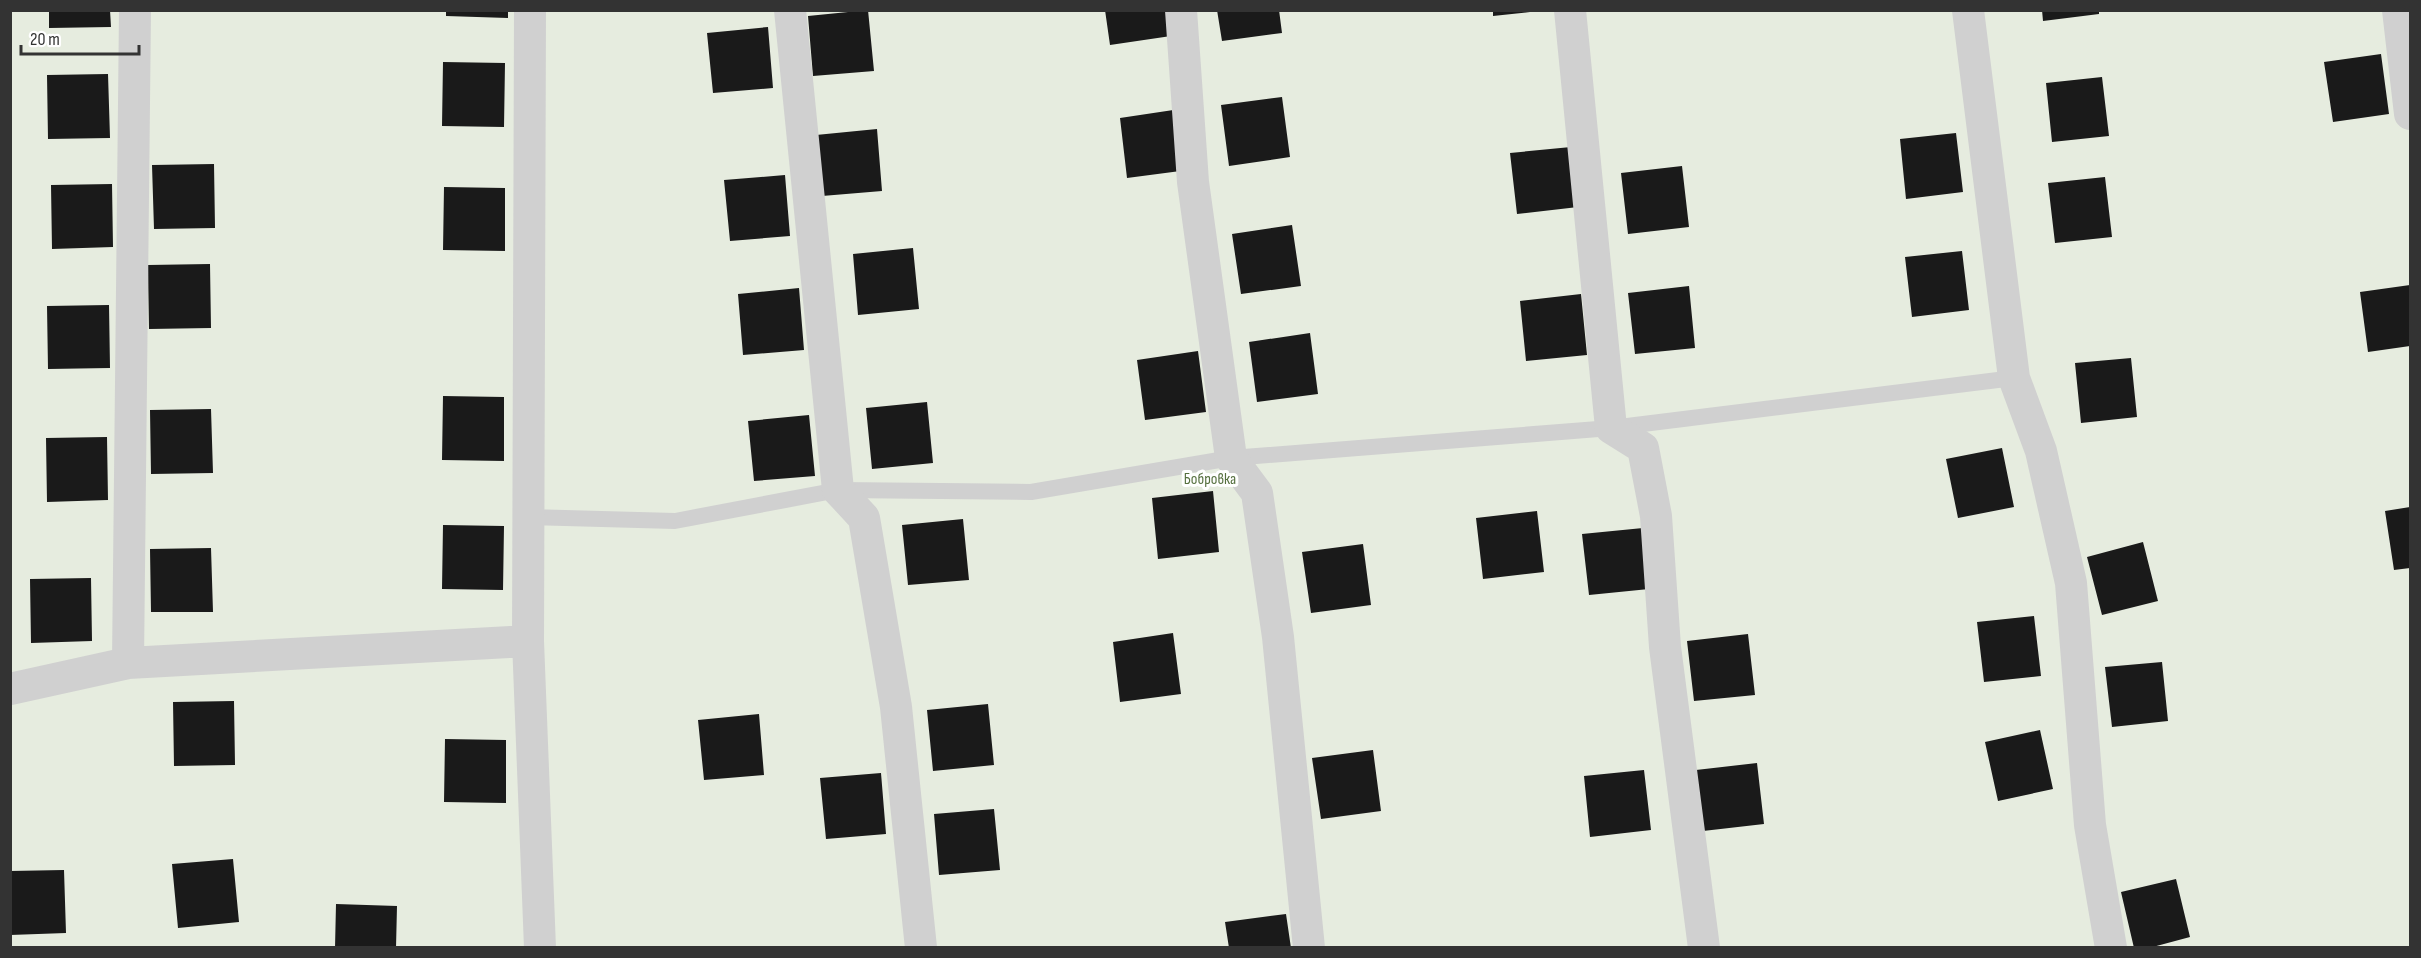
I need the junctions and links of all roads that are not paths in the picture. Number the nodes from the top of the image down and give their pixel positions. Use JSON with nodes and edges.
{"nodes":[{"id":1,"x":135,"y":10,"type":"edge"},
{"id":2,"x":530,"y":10,"type":"edge"},
{"id":3,"x":790,"y":10,"type":"edge"},
{"id":4,"x":1181,"y":10,"type":"edge"},
{"id":5,"x":1570,"y":10,"type":"edge"},
{"id":6,"x":1968,"y":10,"type":"edge"},
{"id":7,"x":2397,"y":10,"type":"edge"},
{"id":8,"x":2410,"y":114,"type":"edge"},
{"id":9,"x":2014,"y":378,"type":"junction"},
{"id":10,"x":1611,"y":428,"type":"junction"},
{"id":11,"x":1231,"y":458,"type":"junction"},
{"id":12,"x":838,"y":490,"type":"junction"},
{"id":13,"x":528,"y":517,"type":"junction"},
{"id":14,"x":528,"y":641,"type":"junction"},
{"id":15,"x":128,"y":663,"type":"junction"},
{"id":16,"x":10,"y":688,"type":"edge"},
{"id":17,"x":540,"y":948,"type":"edge"},
{"id":18,"x":921,"y":948,"type":"edge"},
{"id":19,"x":1309,"y":948,"type":"edge"},
{"id":20,"x":1704,"y":948,"type":"edge"},
{"id":21,"x":2111,"y":948,"type":"edge"}],
"edges":[{"from":1,"to":15,"type":"street"},
{"from":2,"to":13,"type":"street"},
{"from":3,"to":12,"type":"street"},
{"from":4,"to":11,"type":"street"},
{"from":5,"to":10,"type":"street"},
{"from":6,"to":9,"type":"street"},
{"from":7,"to":8,"type":"street"},
{"from":9,"to":10,"type":"lane"},
{"from":9,"to":21,"type":"street"},
{"from":10,"to":11,"type":"lane"},
{"from":10,"to":20,"type":"street"},
{"from":11,"to":12,"type":"lane"},
{"from":11,"to":19,"type":"street"},
{"from":12,"to":13,"type":"lane"},
{"from":12,"to":18,"type":"street"},
{"from":13,"to":14,"type":"street"},
{"from":14,"to":15,"type":"street"},
{"from":14,"to":17,"type":"street"},
{"from":15,"to":16,"type":"street"}]}
